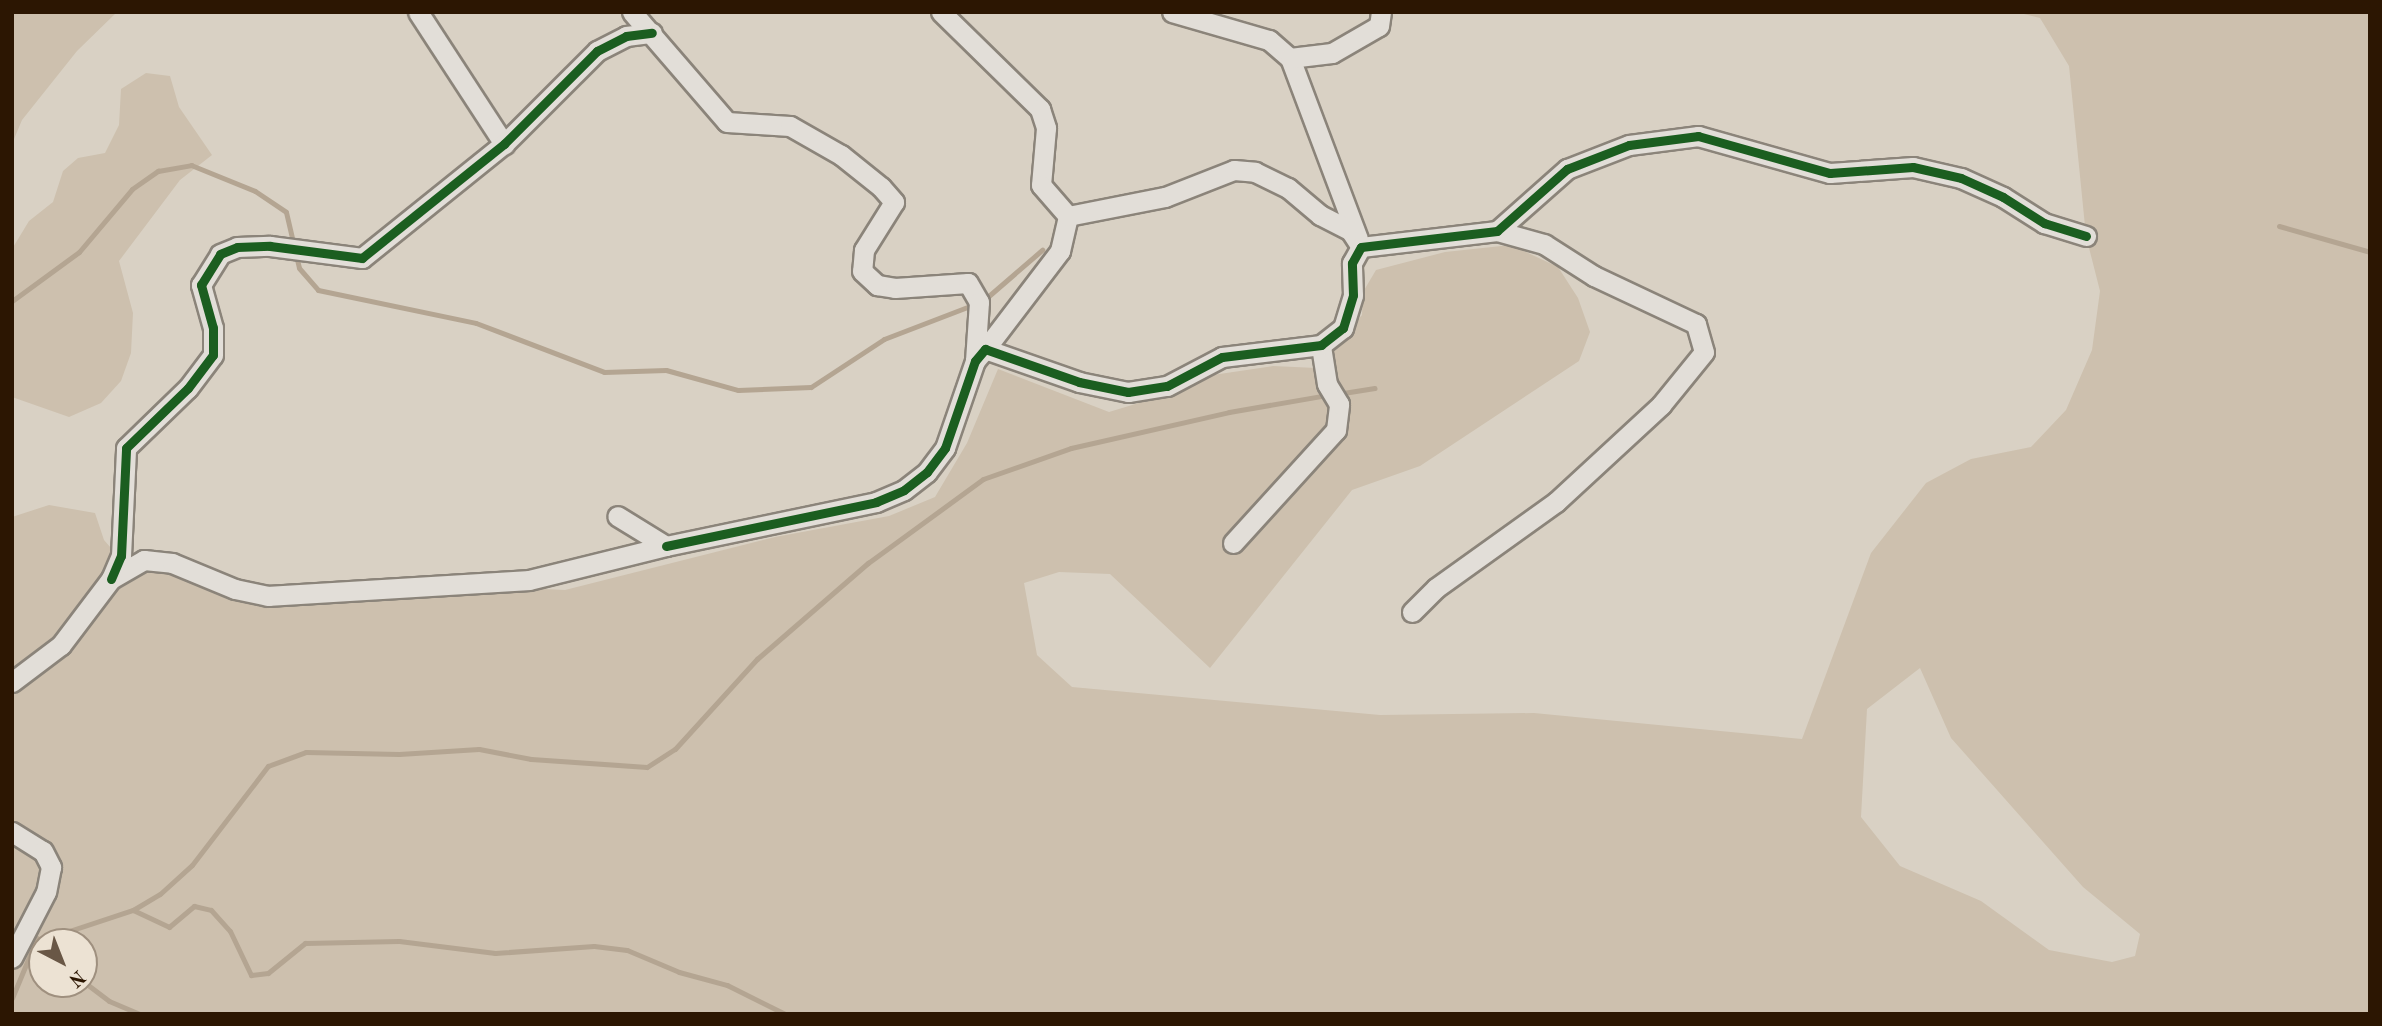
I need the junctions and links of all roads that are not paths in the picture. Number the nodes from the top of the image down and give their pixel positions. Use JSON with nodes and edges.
{"nodes":[{"id":1,"x":418,"y":12,"type":"edge"},
{"id":2,"x":632,"y":12,"type":"edge"},
{"id":3,"x":941,"y":12,"type":"edge"},
{"id":4,"x":1172,"y":12,"type":"edge"},
{"id":5,"x":1381,"y":12,"type":"edge"},
{"id":6,"x":652,"y":33,"type":"junction"},
{"id":7,"x":1290,"y":58,"type":"junction"},
{"id":8,"x":504,"y":144,"type":"junction"},
{"id":9,"x":1068,"y":216,"type":"junction"},
{"id":10,"x":1497,"y":231,"type":"junction"},
{"id":11,"x":2086,"y":236,"type":"dead end"},
{"id":12,"x":1361,"y":247,"type":"junction"},
{"id":13,"x":1321,"y":345,"type":"junction"},
{"id":14,"x":979,"y":356,"type":"junction"},
{"id":15,"x":617,"y":516,"type":"dead end"},
{"id":16,"x":1233,"y":543,"type":"dead end"},
{"id":17,"x":666,"y":546,"type":"junction"},
{"id":18,"x":111,"y":579,"type":"junction"},
{"id":19,"x":1412,"y":612,"type":"dead end"},
{"id":20,"x":12,"y":682,"type":"edge"},
{"id":21,"x":12,"y":832,"type":"edge"},
{"id":22,"x":12,"y":958,"type":"edge"}],
"edges":[{"from":1,"to":8,"type":"street"},
{"from":2,"to":6,"type":"street"},
{"from":3,"to":9,"type":"street"},
{"from":4,"to":7,"type":"street"},
{"from":5,"to":7,"type":"street"},
{"from":6,"to":8,"type":"street"},
{"from":6,"to":14,"type":"street"},
{"from":7,"to":12,"type":"street"},
{"from":8,"to":18,"type":"street"},
{"from":9,"to":12,"type":"street"},
{"from":9,"to":14,"type":"street"},
{"from":10,"to":11,"type":"street"},
{"from":10,"to":12,"type":"street"},
{"from":10,"to":19,"type":"street"},
{"from":12,"to":13,"type":"street"},
{"from":13,"to":14,"type":"street"},
{"from":13,"to":16,"type":"street"},
{"from":14,"to":17,"type":"street"},
{"from":15,"to":17,"type":"street"},
{"from":17,"to":18,"type":"street"},
{"from":18,"to":20,"type":"street"},
{"from":21,"to":22,"type":"street"}]}
